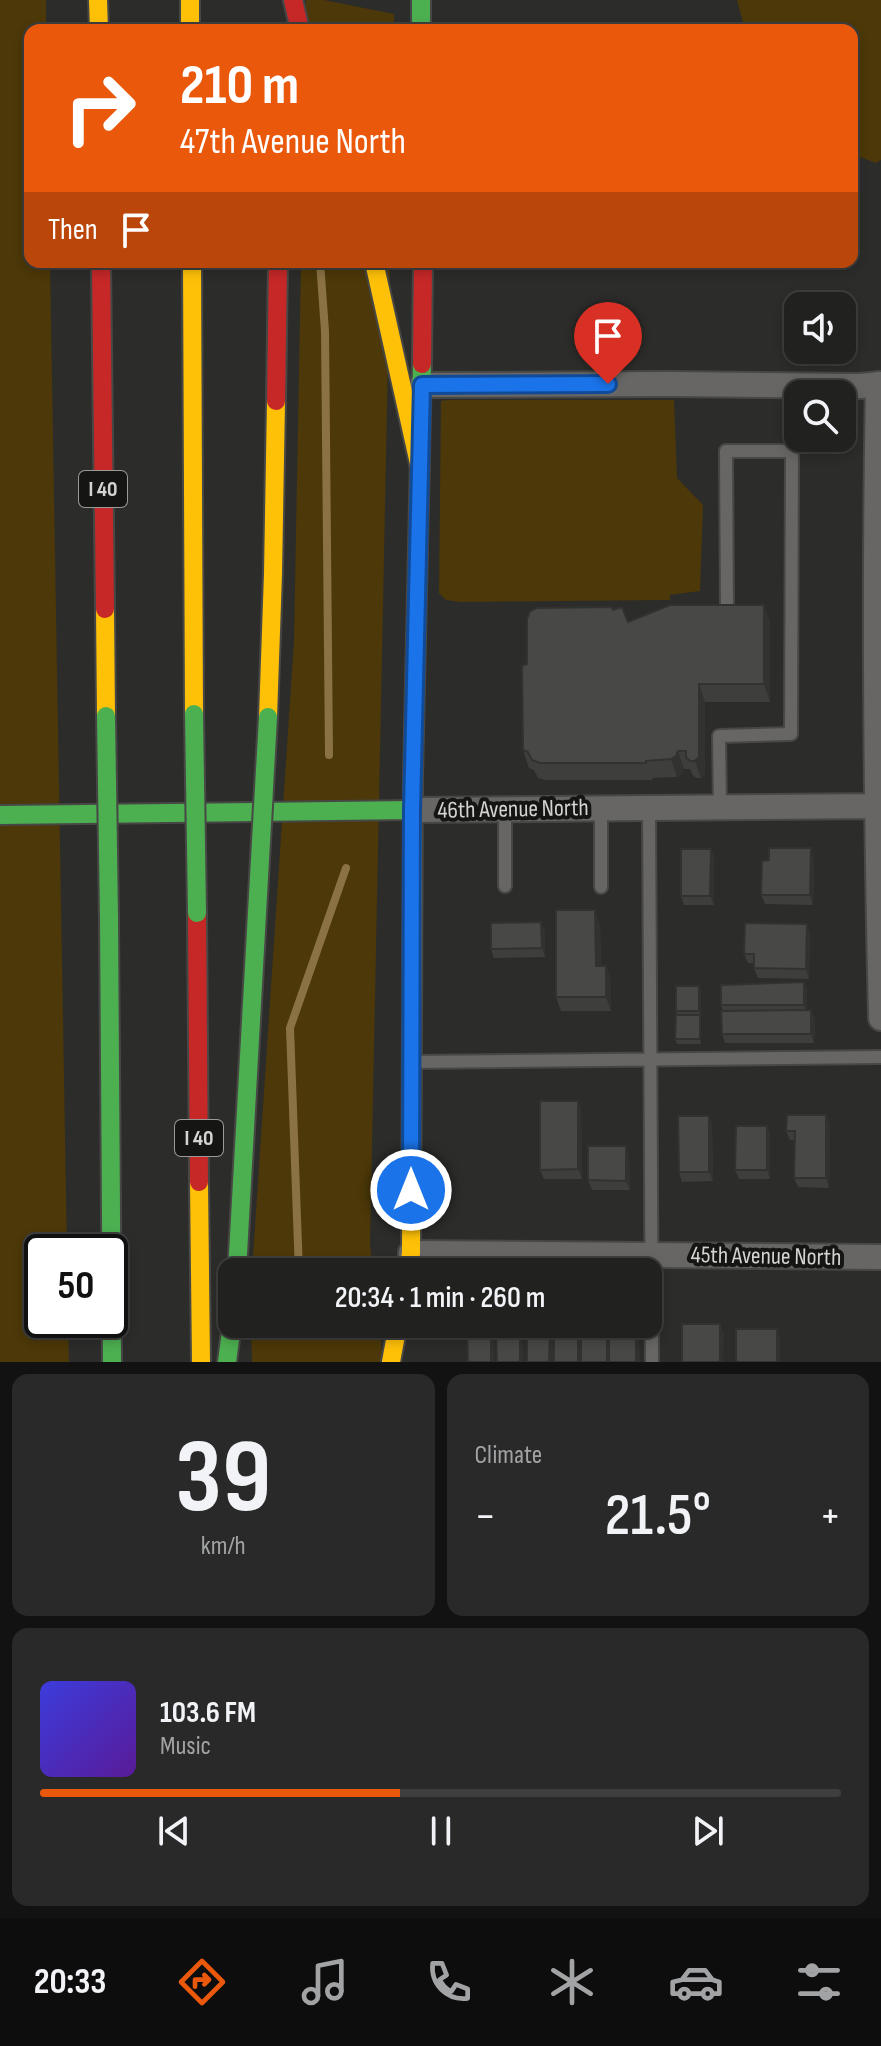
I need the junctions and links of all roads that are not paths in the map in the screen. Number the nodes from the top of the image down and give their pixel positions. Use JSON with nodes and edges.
{"nodes":[{"id":1,"x":98,"y":0,"type":"edge"},
{"id":2,"x":190,"y":0,"type":"edge"},
{"id":3,"x":293,"y":0,"type":"edge"},
{"id":4,"x":421,"y":0,"type":"edge"},
{"id":5,"x":99,"y":24,"type":"edge"},
{"id":6,"x":190,"y":24,"type":"edge"},
{"id":7,"x":299,"y":24,"type":"edge"},
{"id":8,"x":421,"y":24,"type":"edge"},
{"id":9,"x":101,"y":268,"type":"edge"},
{"id":10,"x":192,"y":268,"type":"edge"},
{"id":11,"x":278,"y":268,"type":"edge"},
{"id":12,"x":375,"y":268,"type":"edge"},
{"id":13,"x":423,"y":268,"type":"edge"},
{"id":14,"x":879,"y":384,"type":"edge"},
{"id":15,"x":422,"y":385,"type":"junction"},
{"id":16,"x":420,"y":468,"type":"junction"},
{"id":17,"x":727,"y":609,"type":"edge"},
{"id":18,"x":878,"y":609,"type":"edge"},
{"id":19,"x":878,"y":805,"type":"edge"},
{"id":20,"x":505,"y":807,"type":"junction"},
{"id":21,"x":720,"y":807,"type":"junction"},
{"id":22,"x":601,"y":808,"type":"junction"},
{"id":23,"x":649,"y":808,"type":"junction"},
{"id":24,"x":412,"y":810,"type":"junction"},
{"id":25,"x":0,"y":815,"type":"edge"},
{"id":26,"x":505,"y":886,"type":"dead end"},
{"id":27,"x":601,"y":887,"type":"dead end"},
{"id":28,"x":881,"y":1018,"type":"edge"},
{"id":29,"x":881,"y":1057,"type":"edge"},
{"id":30,"x":651,"y":1059,"type":"junction"},
{"id":31,"x":411,"y":1062,"type":"junction"},
{"id":32,"x":652,"y":1255,"type":"junction"},
{"id":33,"x":881,"y":1257,"type":"edge"},
{"id":34,"x":238,"y":1258,"type":"edge"},
{"id":35,"x":410,"y":1258,"type":"edge"},
{"id":36,"x":586,"y":1258,"type":"edge"},
{"id":37,"x":230,"y":1338,"type":"edge"},
{"id":38,"x":395,"y":1338,"type":"edge"},
{"id":39,"x":412,"y":1338,"type":"edge"},
{"id":40,"x":112,"y":1362,"type":"edge"},
{"id":41,"x":201,"y":1362,"type":"edge"},
{"id":42,"x":227,"y":1362,"type":"edge"},
{"id":43,"x":391,"y":1362,"type":"edge"},
{"id":44,"x":412,"y":1362,"type":"edge"},
{"id":45,"x":652,"y":1362,"type":"edge"}],
"edges":[{"from":1,"to":5,"type":"main road"},
{"from":2,"to":6,"type":"main road"},
{"from":3,"to":7,"type":"main road"},
{"from":4,"to":8,"type":"main road"},
{"from":9,"to":40,"type":"main road","number":"I 40","bridge":true},
{"from":10,"to":41,"type":"main road","number":"I 40","bridge":true},
{"from":11,"to":34,"type":"main road","bridge":true},
{"from":12,"to":16,"type":"main road"},
{"from":13,"to":15,"type":"main road"},
{"from":14,"to":15,"type":"street"},
{"from":14,"to":18,"type":"street"},
{"from":15,"to":16,"type":"main road"},
{"from":16,"to":24,"type":"main road"},
{"from":17,"to":21,"type":"lane"},
{"from":18,"to":19,"type":"street"},
{"from":19,"to":21,"type":"street","name":"46th Avenue North"},
{"from":19,"to":28,"type":"street"},
{"from":20,"to":22,"type":"street","name":"46th Avenue North"},
{"from":20,"to":24,"type":"street","name":"46th Avenue North"},
{"from":20,"to":26,"type":"lane"},
{"from":21,"to":23,"type":"street","name":"46th Avenue North"},
{"from":22,"to":23,"type":"street","name":"46th Avenue North"},
{"from":22,"to":27,"type":"lane"},
{"from":23,"to":30,"type":"lane"},
{"from":24,"to":25,"type":"main road","name":"46th Avenue North"},
{"from":24,"to":31,"type":"main road"},
{"from":29,"to":30,"type":"lane"},
{"from":30,"to":31,"type":"lane"},
{"from":30,"to":32,"type":"lane"},
{"from":31,"to":35,"type":"main road"},
{"from":32,"to":33,"type":"street","name":"45th Avenue North"},
{"from":32,"to":36,"type":"street","name":"45th Avenue North"},
{"from":32,"to":45,"type":"lane"},
{"from":37,"to":42,"type":"main road"},
{"from":38,"to":43,"type":"main road"},
{"from":39,"to":44,"type":"street"}]}
